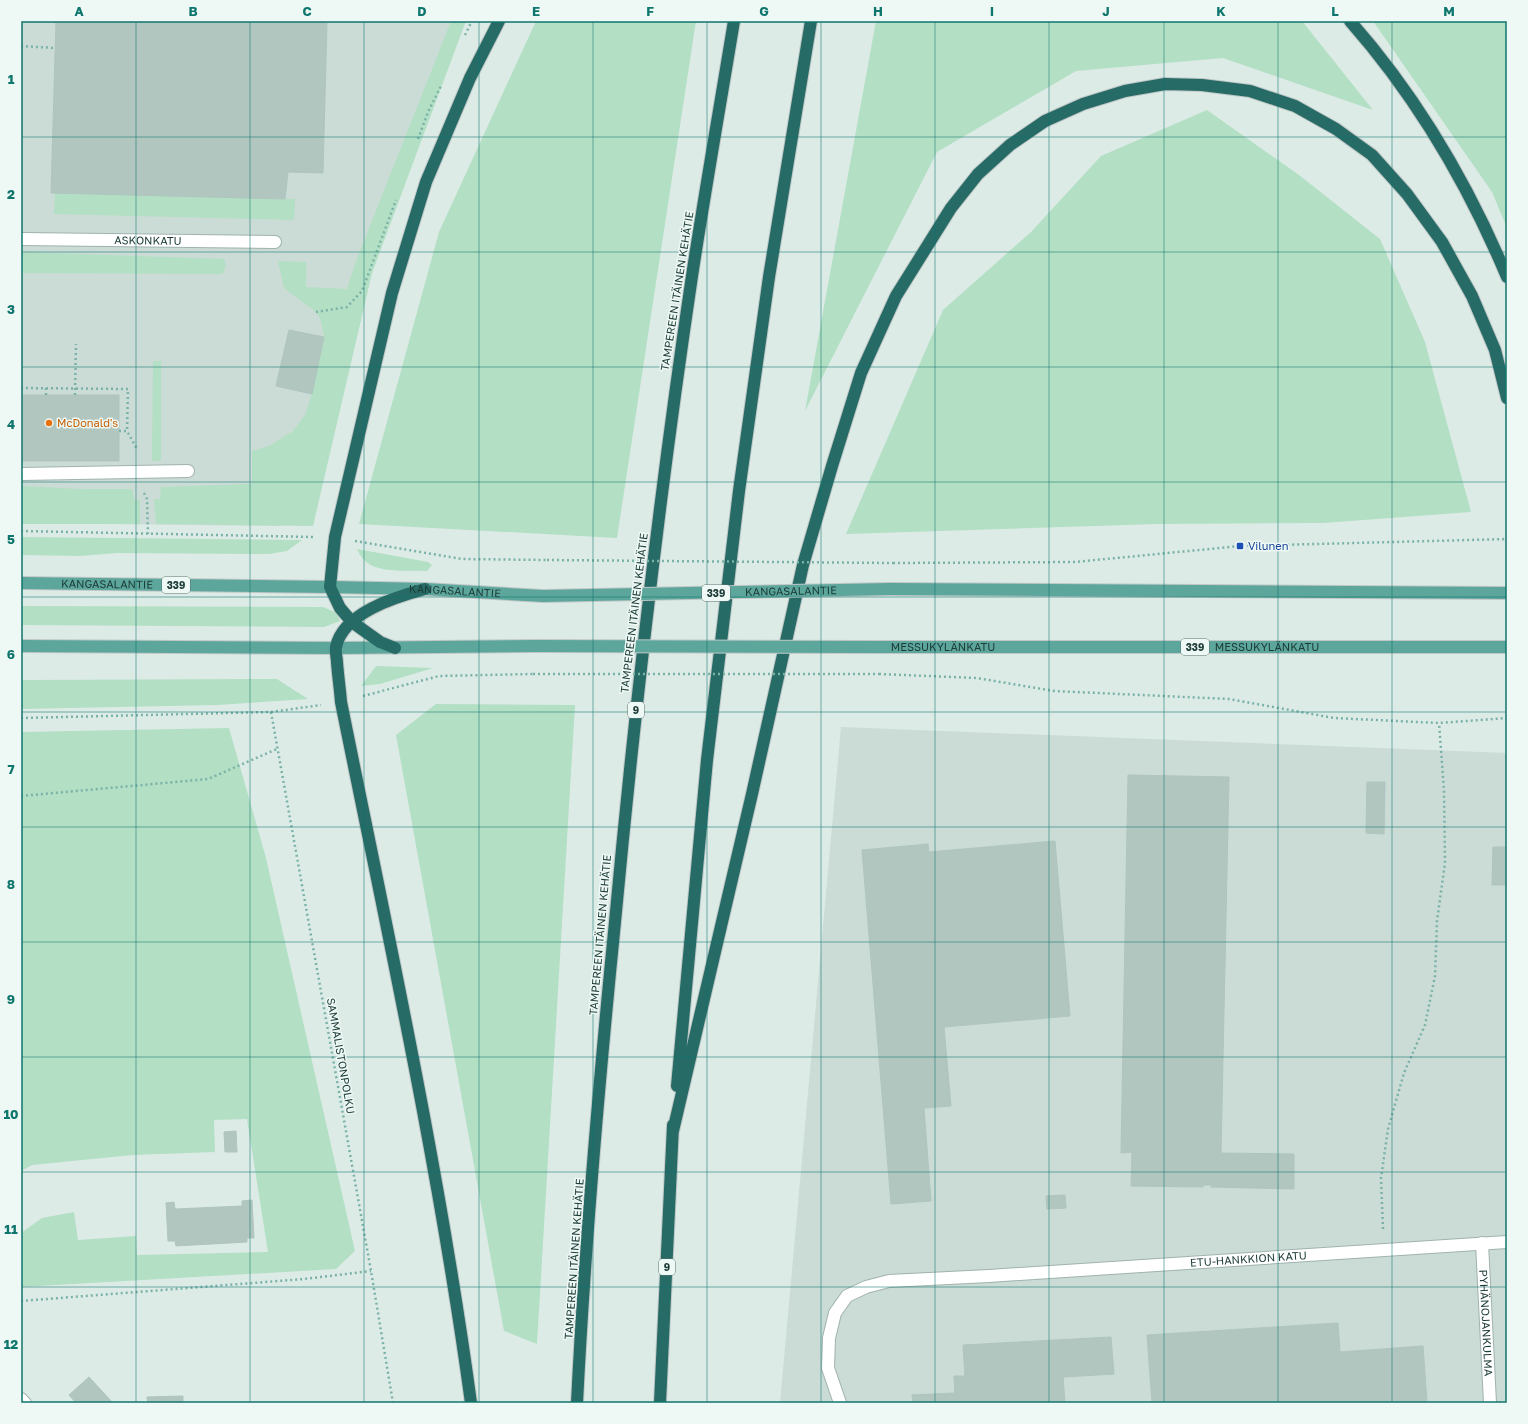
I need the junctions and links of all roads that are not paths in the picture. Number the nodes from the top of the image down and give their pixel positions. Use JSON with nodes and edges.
{"nodes":[{"id":1,"x":499,"y":21,"type":"edge"},
{"id":2,"x":734,"y":21,"type":"edge"},
{"id":3,"x":811,"y":21,"type":"edge"},
{"id":4,"x":1350,"y":21,"type":"edge"},
{"id":5,"x":21,"y":239,"type":"edge"},
{"id":6,"x":275,"y":242,"type":"dead end"},
{"id":7,"x":1507,"y":277,"type":"edge"},
{"id":8,"x":1507,"y":398,"type":"edge"},
{"id":9,"x":188,"y":471,"type":"dead end"},
{"id":10,"x":21,"y":474,"type":"edge"},
{"id":11,"x":21,"y":583,"type":"edge"},
{"id":12,"x":330,"y":587,"type":"junction"},
{"id":13,"x":425,"y":589,"type":"junction"},
{"id":14,"x":1507,"y":593,"type":"edge"},
{"id":15,"x":352,"y":622,"type":"junction"},
{"id":16,"x":21,"y":646,"type":"edge"},
{"id":17,"x":1507,"y":647,"type":"edge"},
{"id":18,"x":336,"y":648,"type":"junction"},
{"id":19,"x":395,"y":648,"type":"junction"},
{"id":20,"x":672,"y":1131,"type":"junction"},
{"id":21,"x":1507,"y":1242,"type":"edge"},
{"id":22,"x":1482,"y":1243,"type":"junction"},
{"id":23,"x":21,"y":1399,"type":"edge"},
{"id":24,"x":25,"y":1403,"type":"edge"},
{"id":25,"x":471,"y":1403,"type":"edge"},
{"id":26,"x":577,"y":1403,"type":"edge"},
{"id":27,"x":660,"y":1403,"type":"edge"},
{"id":28,"x":840,"y":1403,"type":"edge"},
{"id":29,"x":1490,"y":1403,"type":"edge"}],
"edges":[{"from":1,"to":12,"type":"highway"},
{"from":2,"to":26,"type":"highway","name":"TAMPEREEN ITÄINEN KEHÄTIE","number":"9"},
{"from":3,"to":20,"type":"highway","number":"9"},
{"from":4,"to":7,"type":"highway"},
{"from":5,"to":6,"type":"street","name":"ASKONKATU"},
{"from":8,"to":20,"type":"highway"},
{"from":9,"to":10,"type":"street"},
{"from":11,"to":12,"type":"main road","name":"KANGASALANTIE","number":"339"},
{"from":12,"to":13,"type":"main road","name":"KANGASALANTIE","number":"339"},
{"from":12,"to":15,"type":"highway"},
{"from":13,"to":14,"type":"main road","name":"KANGASALANTIE","number":"339","bridge":true},
{"from":13,"to":15,"type":"highway"},
{"from":15,"to":18,"type":"highway"},
{"from":15,"to":19,"type":"highway"},
{"from":16,"to":18,"type":"main road","number":"339"},
{"from":17,"to":19,"type":"main road","name":"MESSUKYLÄNKATU","number":"339","bridge":true},
{"from":18,"to":19,"type":"main road","number":"339"},
{"from":18,"to":25,"type":"highway"},
{"from":20,"to":27,"type":"highway","number":"9"},
{"from":21,"to":22,"type":"street","name":"ETU-HANKKION KATU"},
{"from":22,"to":28,"type":"street","name":"ETU-HANKKION KATU"},
{"from":22,"to":29,"type":"street","name":"PYHÄNOJANKULMA"},
{"from":23,"to":24,"type":"street"}]}
